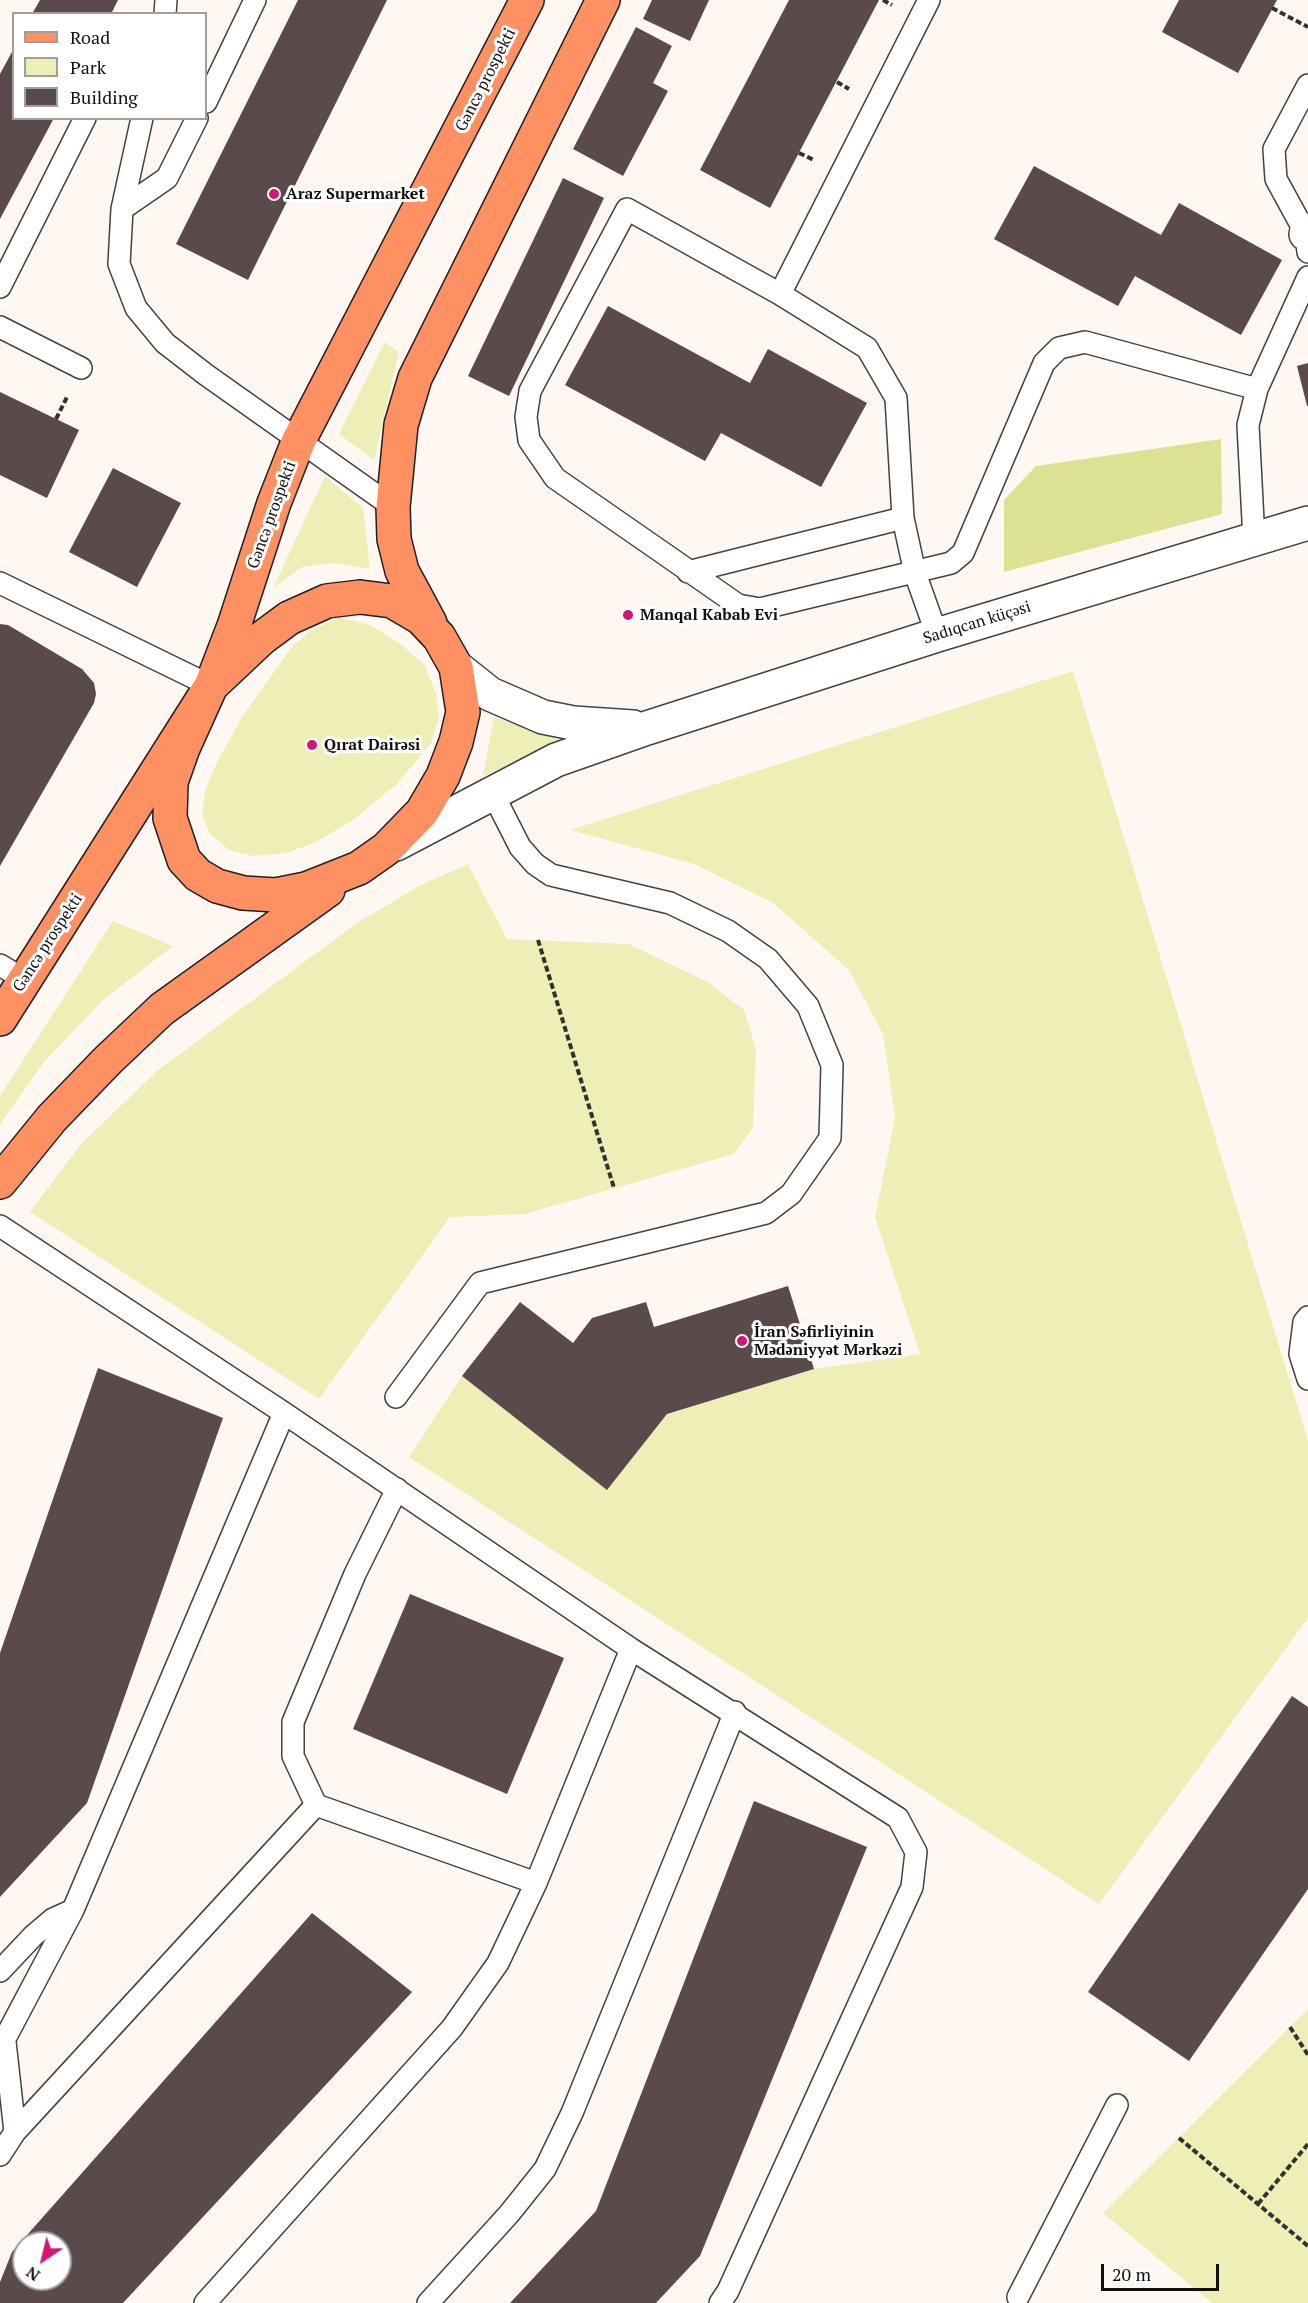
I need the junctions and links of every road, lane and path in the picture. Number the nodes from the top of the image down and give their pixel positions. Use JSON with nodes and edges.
{"nodes":[{"id":1,"x":255,"y":0,"type":"edge"},
{"id":2,"x":527,"y":0,"type":"edge"},
{"id":3,"x":603,"y":0,"type":"edge"},
{"id":4,"x":929,"y":0,"type":"edge"},
{"id":5,"x":1272,"y":8,"type":"dead end"},
{"id":6,"x":1308,"y":27,"type":"edge"},
{"id":7,"x":1308,"y":85,"type":"edge"},
{"id":8,"x":207,"y":100,"type":"edge"},
{"id":9,"x":84,"y":120,"type":"edge"},
{"id":10,"x":142,"y":120,"type":"edge"},
{"id":11,"x":196,"y":120,"type":"edge"},
{"id":12,"x":122,"y":209,"type":"junction"},
{"id":13,"x":1307,"y":239,"type":"edge"},
{"id":14,"x":1308,"y":277,"type":"edge"},
{"id":15,"x":0,"y":287,"type":"edge"},
{"id":16,"x":780,"y":294,"type":"junction"},
{"id":17,"x":0,"y":327,"type":"edge"},
{"id":18,"x":81,"y":368,"type":"dead end"},
{"id":19,"x":1257,"y":389,"type":"junction"},
{"id":20,"x":298,"y":442,"type":"junction"},
{"id":21,"x":393,"y":507,"type":"junction"},
{"id":22,"x":903,"y":518,"type":"junction"},
{"id":23,"x":1308,"y":524,"type":"edge"},
{"id":24,"x":1254,"y":540,"type":"junction"},
{"id":25,"x":688,"y":572,"type":"junction"},
{"id":26,"x":915,"y":573,"type":"junction"},
{"id":27,"x":0,"y":583,"type":"edge"},
{"id":28,"x":937,"y":635,"type":"junction"},
{"id":29,"x":439,"y":637,"type":"junction"},
{"id":30,"x":456,"y":667,"type":"junction"},
{"id":31,"x":211,"y":686,"type":"junction"},
{"id":32,"x":647,"y":728,"type":"junction"},
{"id":33,"x":492,"y":792,"type":"junction"},
{"id":34,"x":386,"y":849,"type":"junction"},
{"id":35,"x":359,"y":868,"type":"junction"},
{"id":36,"x":538,"y":940,"type":"dead end"},
{"id":37,"x":12,"y":972,"type":"edge"},
{"id":38,"x":0,"y":1018,"type":"edge"},
{"id":39,"x":0,"y":1182,"type":"edge"},
{"id":40,"x":614,"y":1188,"type":"dead end"},
{"id":41,"x":0,"y":1226,"type":"edge"},
{"id":42,"x":1308,"y":1317,"type":"edge"},
{"id":43,"x":1308,"y":1379,"type":"edge"},
{"id":44,"x":396,"y":1397,"type":"dead end"},
{"id":45,"x":284,"y":1413,"type":"junction"},
{"id":46,"x":397,"y":1489,"type":"junction"},
{"id":47,"x":631,"y":1649,"type":"junction"},
{"id":48,"x":735,"y":1712,"type":"junction"},
{"id":49,"x":316,"y":1805,"type":"junction"},
{"id":50,"x":536,"y":1883,"type":"junction"},
{"id":51,"x":73,"y":1910,"type":"junction"},
{"id":52,"x":0,"y":1971,"type":"edge"},
{"id":53,"x":1290,"y":2027,"type":"dead end"},
{"id":54,"x":2,"y":2045,"type":"edge"},
{"id":55,"x":1308,"y":2055,"type":"edge"},
{"id":56,"x":1117,"y":2105,"type":"dead end"},
{"id":57,"x":15,"y":2132,"type":"junction"},
{"id":58,"x":1179,"y":2138,"type":"dead end"},
{"id":59,"x":1308,"y":2144,"type":"edge"},
{"id":60,"x":0,"y":2155,"type":"edge"},
{"id":61,"x":1258,"y":2204,"type":"junction"},
{"id":62,"x":1308,"y":2246,"type":"edge"},
{"id":63,"x":1019,"y":2301,"type":"edge"},
{"id":64,"x":205,"y":2303,"type":"edge"},
{"id":65,"x":428,"y":2303,"type":"edge"},
{"id":66,"x":720,"y":2303,"type":"edge"}],
"edges":[{"from":1,"to":8,"type":"lane"},
{"from":2,"to":20,"type":"main road","name":"Gəncə prospekti"},
{"from":3,"to":21,"type":"main road"},
{"from":4,"to":16,"type":"lane"},
{"from":5,"to":6,"type":"path"},
{"from":7,"to":13,"type":"lane"},
{"from":9,"to":15,"type":"lane"},
{"from":10,"to":12,"type":"lane"},
{"from":11,"to":12,"type":"lane"},
{"from":12,"to":20,"type":"lane"},
{"from":14,"to":19,"type":"lane"},
{"from":16,"to":22,"type":"lane"},
{"from":16,"to":25,"type":"lane"},
{"from":17,"to":18,"type":"lane"},
{"from":19,"to":24,"type":"lane"},
{"from":19,"to":26,"type":"lane"},
{"from":20,"to":21,"type":"lane"},
{"from":20,"to":31,"type":"main road","name":"Gəncə prospekti"},
{"from":21,"to":29,"type":"main road"},
{"from":22,"to":25,"type":"lane"},
{"from":22,"to":26,"type":"lane"},
{"from":23,"to":24,"type":"street","name":"Sadıqcan küçəsi"},
{"from":24,"to":28,"type":"street","name":"Sadıqcan küçəsi"},
{"from":25,"to":26,"type":"lane"},
{"from":26,"to":28,"type":"lane"},
{"from":27,"to":31,"type":"lane"},
{"from":28,"to":32,"type":"street","name":"Sadıqcan küçəsi"},
{"from":29,"to":30,"type":"main road"},
{"from":29,"to":31,"type":"main road"},
{"from":30,"to":32,"type":"street"},
{"from":30,"to":34,"type":"main road"},
{"from":31,"to":35,"type":"main road"},
{"from":31,"to":37,"type":"main road","name":"Gəncə prospekti"},
{"from":32,"to":33,"type":"street","name":"Sadıqcan küçəsi"},
{"from":33,"to":34,"type":"street","name":"Sadıqcan küçəsi"},
{"from":33,"to":44,"type":"lane"},
{"from":34,"to":35,"type":"main road"},
{"from":35,"to":39,"type":"main road"},
{"from":36,"to":40,"type":"path"},
{"from":37,"to":38,"type":"main road","name":"Gəncə prospekti"},
{"from":41,"to":45,"type":"lane"},
{"from":42,"to":43,"type":"lane"},
{"from":45,"to":46,"type":"lane"},
{"from":45,"to":51,"type":"lane"},
{"from":46,"to":47,"type":"lane"},
{"from":46,"to":49,"type":"lane"},
{"from":47,"to":48,"type":"lane"},
{"from":47,"to":50,"type":"lane"},
{"from":48,"to":65,"type":"lane"},
{"from":48,"to":66,"type":"lane"},
{"from":49,"to":50,"type":"lane"},
{"from":49,"to":57,"type":"lane"},
{"from":50,"to":64,"type":"lane"},
{"from":51,"to":52,"type":"lane"},
{"from":51,"to":54,"type":"lane"},
{"from":53,"to":55,"type":"path"},
{"from":54,"to":57,"type":"lane"},
{"from":56,"to":63,"type":"lane"},
{"from":57,"to":60,"type":"lane"},
{"from":58,"to":61,"type":"path"},
{"from":59,"to":61,"type":"path"},
{"from":61,"to":62,"type":"path"}]}
